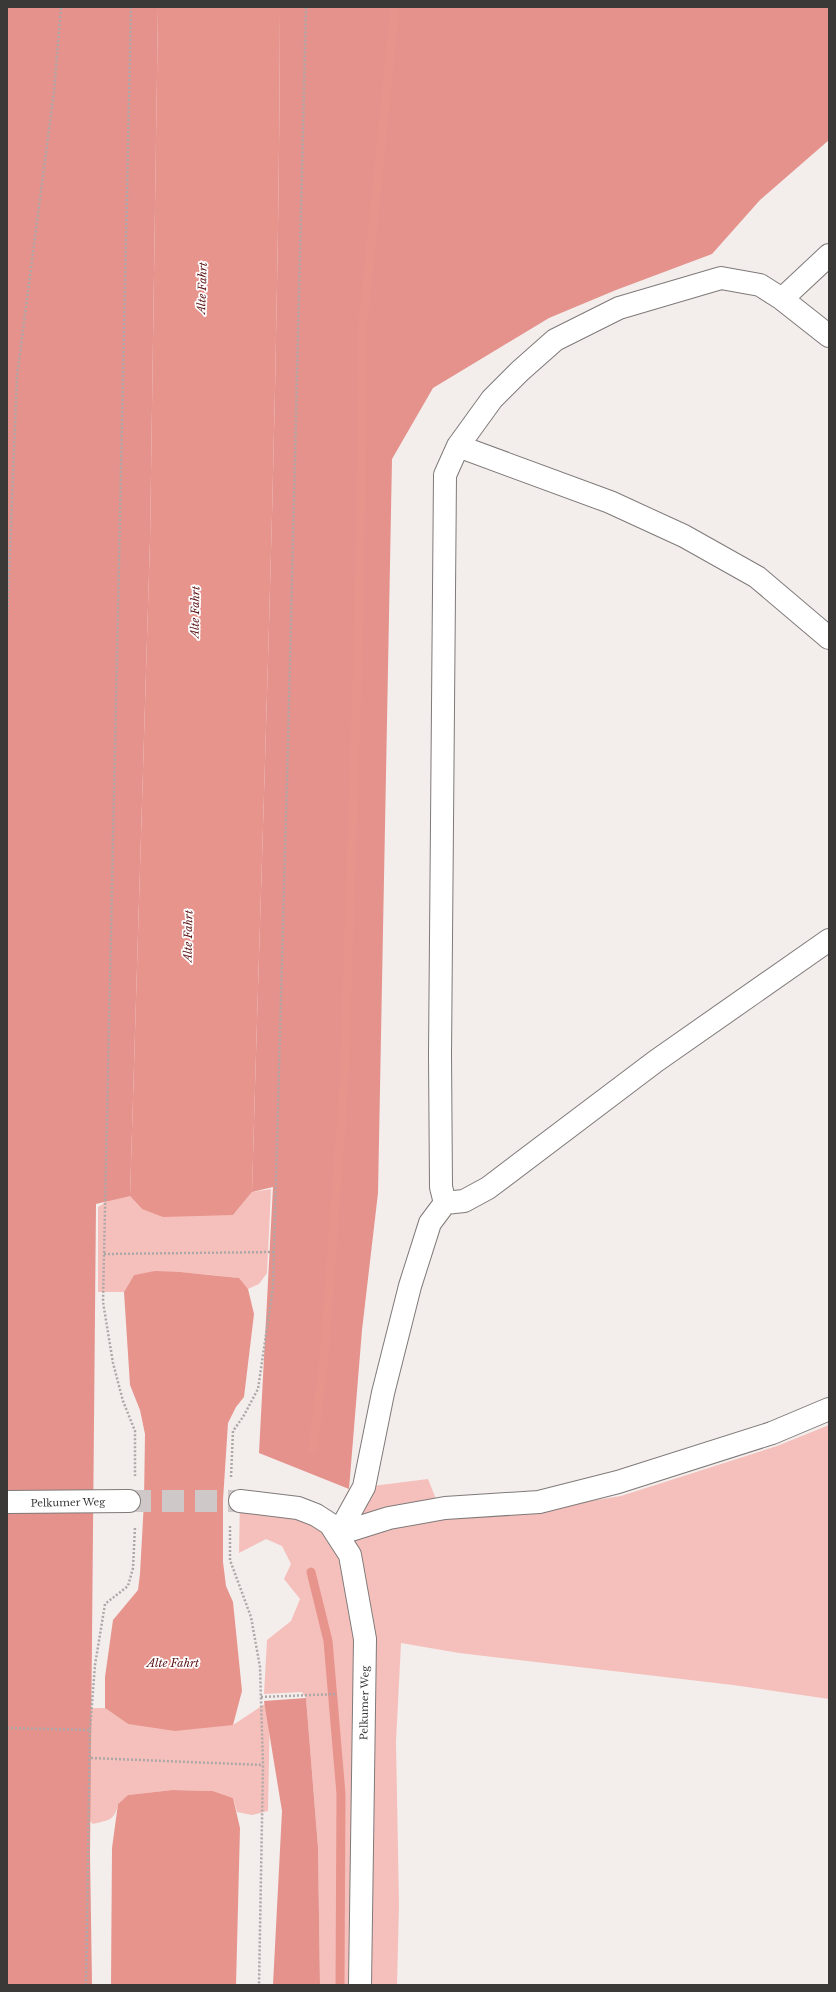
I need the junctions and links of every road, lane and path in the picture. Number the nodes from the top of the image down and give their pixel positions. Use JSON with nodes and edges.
{"nodes":[{"id":1,"x":61,"y":7,"type":"edge"},
{"id":2,"x":131,"y":7,"type":"edge"},
{"id":3,"x":306,"y":7,"type":"edge"},
{"id":4,"x":829,"y":255,"type":"edge"},
{"id":5,"x":782,"y":299,"type":"junction"},
{"id":6,"x":829,"y":336,"type":"edge"},
{"id":7,"x":458,"y":446,"type":"junction"},
{"id":8,"x":7,"y":623,"type":"edge"},
{"id":9,"x":829,"y":638,"type":"edge"},
{"id":10,"x":829,"y":940,"type":"edge"},
{"id":11,"x":444,"y":1203,"type":"junction"},
{"id":12,"x":274,"y":1252,"type":"junction"},
{"id":13,"x":104,"y":1254,"type":"junction"},
{"id":14,"x":829,"y":1409,"type":"edge"},
{"id":15,"x":233,"y":1431,"type":"dead end"},
{"id":16,"x":136,"y":1478,"type":"dead end"},
{"id":17,"x":128,"y":1501,"type":"tunnel mouth"},
{"id":18,"x":240,"y":1501,"type":"tunnel mouth"},
{"id":19,"x":7,"y":1502,"type":"edge"},
{"id":20,"x":135,"y":1523,"type":"dead end"},
{"id":21,"x":338,"y":1534,"type":"junction"},
{"id":22,"x":230,"y":1560,"type":"dead end"},
{"id":23,"x":341,"y":1694,"type":"dead end"},
{"id":24,"x":261,"y":1697,"type":"junction"},
{"id":25,"x":7,"y":1728,"type":"edge"},
{"id":26,"x":90,"y":1730,"type":"junction"},
{"id":27,"x":91,"y":1758,"type":"junction"},
{"id":28,"x":263,"y":1765,"type":"junction"},
{"id":29,"x":86,"y":1985,"type":"edge"},
{"id":30,"x":259,"y":1985,"type":"edge"},
{"id":31,"x":360,"y":1985,"type":"edge"}],
"edges":[{"from":1,"to":8,"type":"path"},
{"from":2,"to":13,"type":"path"},
{"from":3,"to":12,"type":"path"},
{"from":4,"to":5,"type":"street"},
{"from":5,"to":6,"type":"street"},
{"from":5,"to":7,"type":"street"},
{"from":7,"to":9,"type":"street"},
{"from":7,"to":11,"type":"street"},
{"from":10,"to":11,"type":"street"},
{"from":11,"to":21,"type":"street"},
{"from":12,"to":13,"type":"path"},
{"from":12,"to":15,"type":"path"},
{"from":13,"to":16,"type":"path"},
{"from":14,"to":21,"type":"street"},
{"from":17,"to":19,"type":"street","name":"Pelkumer Weg"},
{"from":18,"to":21,"type":"street","name":"Pelkumer Weg"},
{"from":20,"to":26,"type":"path"},
{"from":21,"to":31,"type":"street","name":"Pelkumer Weg"},
{"from":22,"to":24,"type":"path"},
{"from":23,"to":24,"type":"path"},
{"from":24,"to":28,"type":"path"},
{"from":25,"to":26,"type":"path"},
{"from":26,"to":27,"type":"path"},
{"from":27,"to":28,"type":"path"},
{"from":27,"to":29,"type":"path"},
{"from":28,"to":30,"type":"path"}]}
